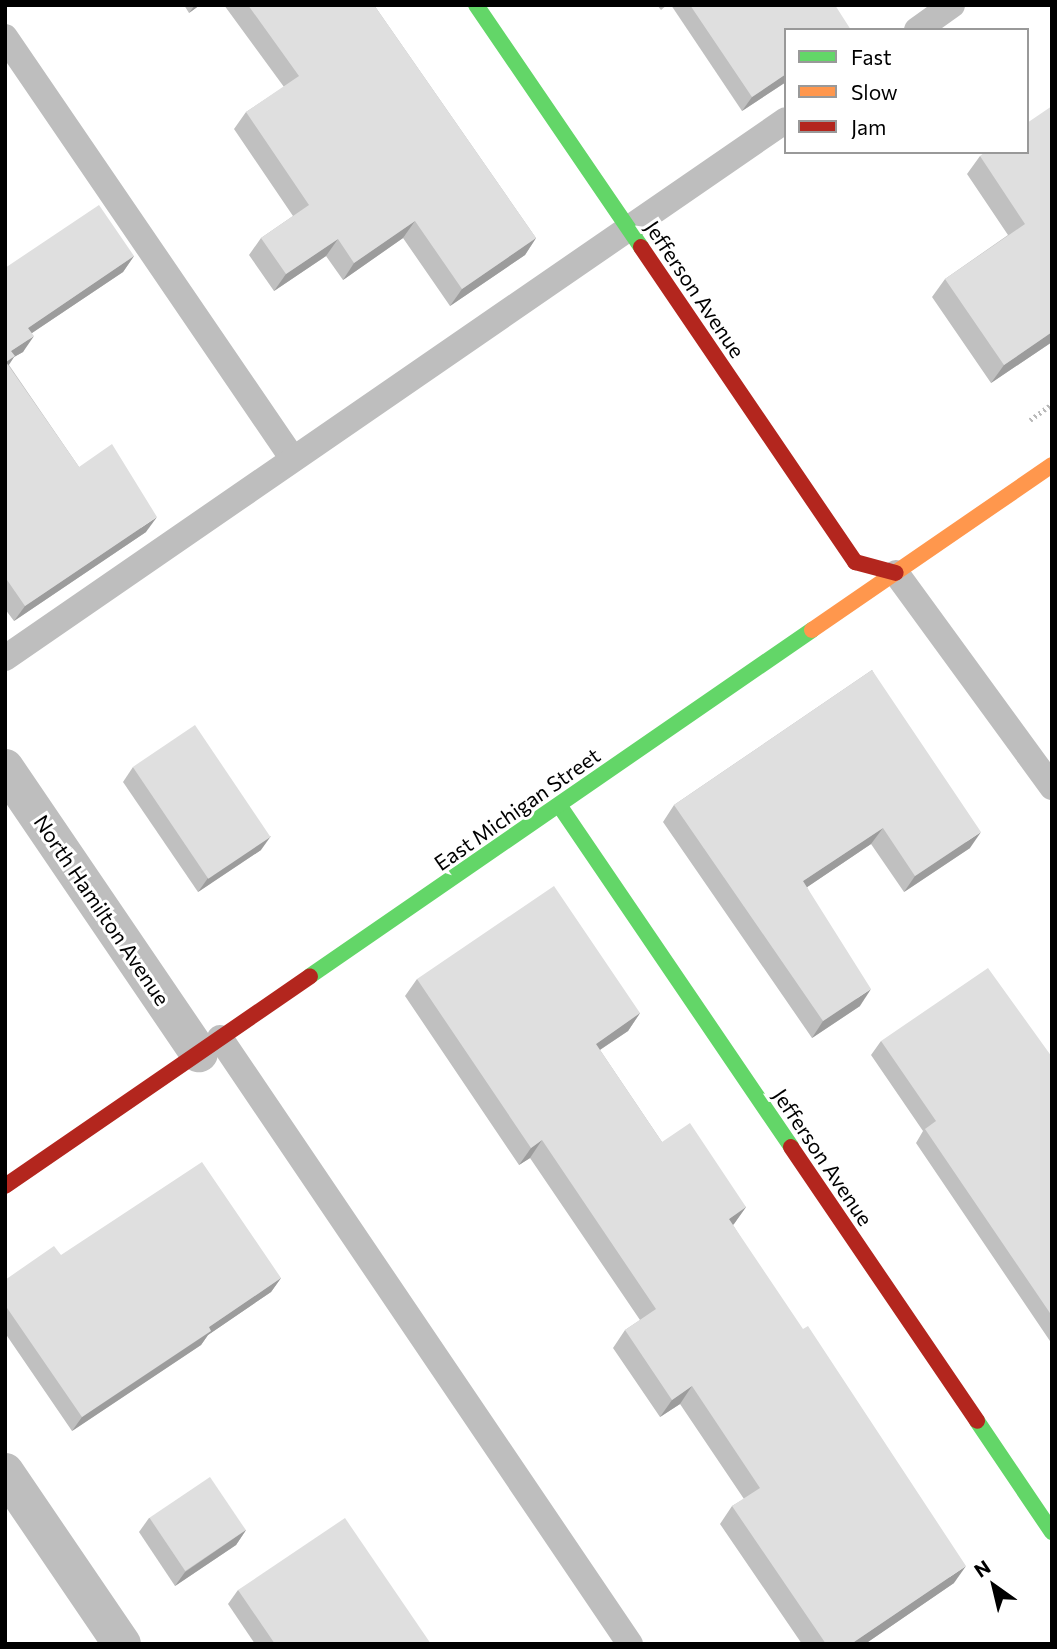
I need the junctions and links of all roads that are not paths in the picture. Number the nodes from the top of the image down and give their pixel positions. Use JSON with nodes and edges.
{"nodes":[{"id":1,"x":476,"y":5,"type":"edge"},
{"id":2,"x":952,"y":5,"type":"edge"},
{"id":3,"x":920,"y":28,"type":"edge"},
{"id":4,"x":5,"y":37,"type":"edge"},
{"id":5,"x":784,"y":121,"type":"edge"},
{"id":6,"x":628,"y":229,"type":"junction"},
{"id":7,"x":293,"y":459,"type":"junction"},
{"id":8,"x":1052,"y":465,"type":"edge"},
{"id":9,"x":896,"y":573,"type":"junction"},
{"id":10,"x":5,"y":658,"type":"edge"},
{"id":11,"x":5,"y":768,"type":"edge"},
{"id":12,"x":1052,"y":787,"type":"edge"},
{"id":13,"x":559,"y":805,"type":"junction"},
{"id":14,"x":209,"y":1045,"type":"junction"},
{"id":15,"x":5,"y":1186,"type":"edge"},
{"id":16,"x":5,"y":1472,"type":"edge"},
{"id":17,"x":1052,"y":1532,"type":"edge"},
{"id":18,"x":122,"y":1644,"type":"edge"},
{"id":19,"x":630,"y":1644,"type":"edge"}],
"edges":[{"from":1,"to":6,"type":"street","name":"Jefferson Avenue"},
{"from":2,"to":3,"type":"lane"},
{"from":4,"to":7,"type":"lane"},
{"from":5,"to":6,"type":"lane"},
{"from":6,"to":7,"type":"lane"},
{"from":6,"to":9,"type":"street","name":"Jefferson Avenue"},
{"from":7,"to":10,"type":"lane"},
{"from":8,"to":9,"type":"street","name":"East Michigan Street"},
{"from":9,"to":12,"type":"lane"},
{"from":9,"to":13,"type":"street","name":"East Michigan Street"},
{"from":11,"to":14,"type":"street","name":"North Hamilton Avenue"},
{"from":13,"to":14,"type":"street","name":"East Michigan Street"},
{"from":13,"to":17,"type":"street","name":"Jefferson Avenue"},
{"from":14,"to":15,"type":"street","name":"East Michigan Street"},
{"from":14,"to":19,"type":"lane"},
{"from":16,"to":18,"type":"street"}]}
